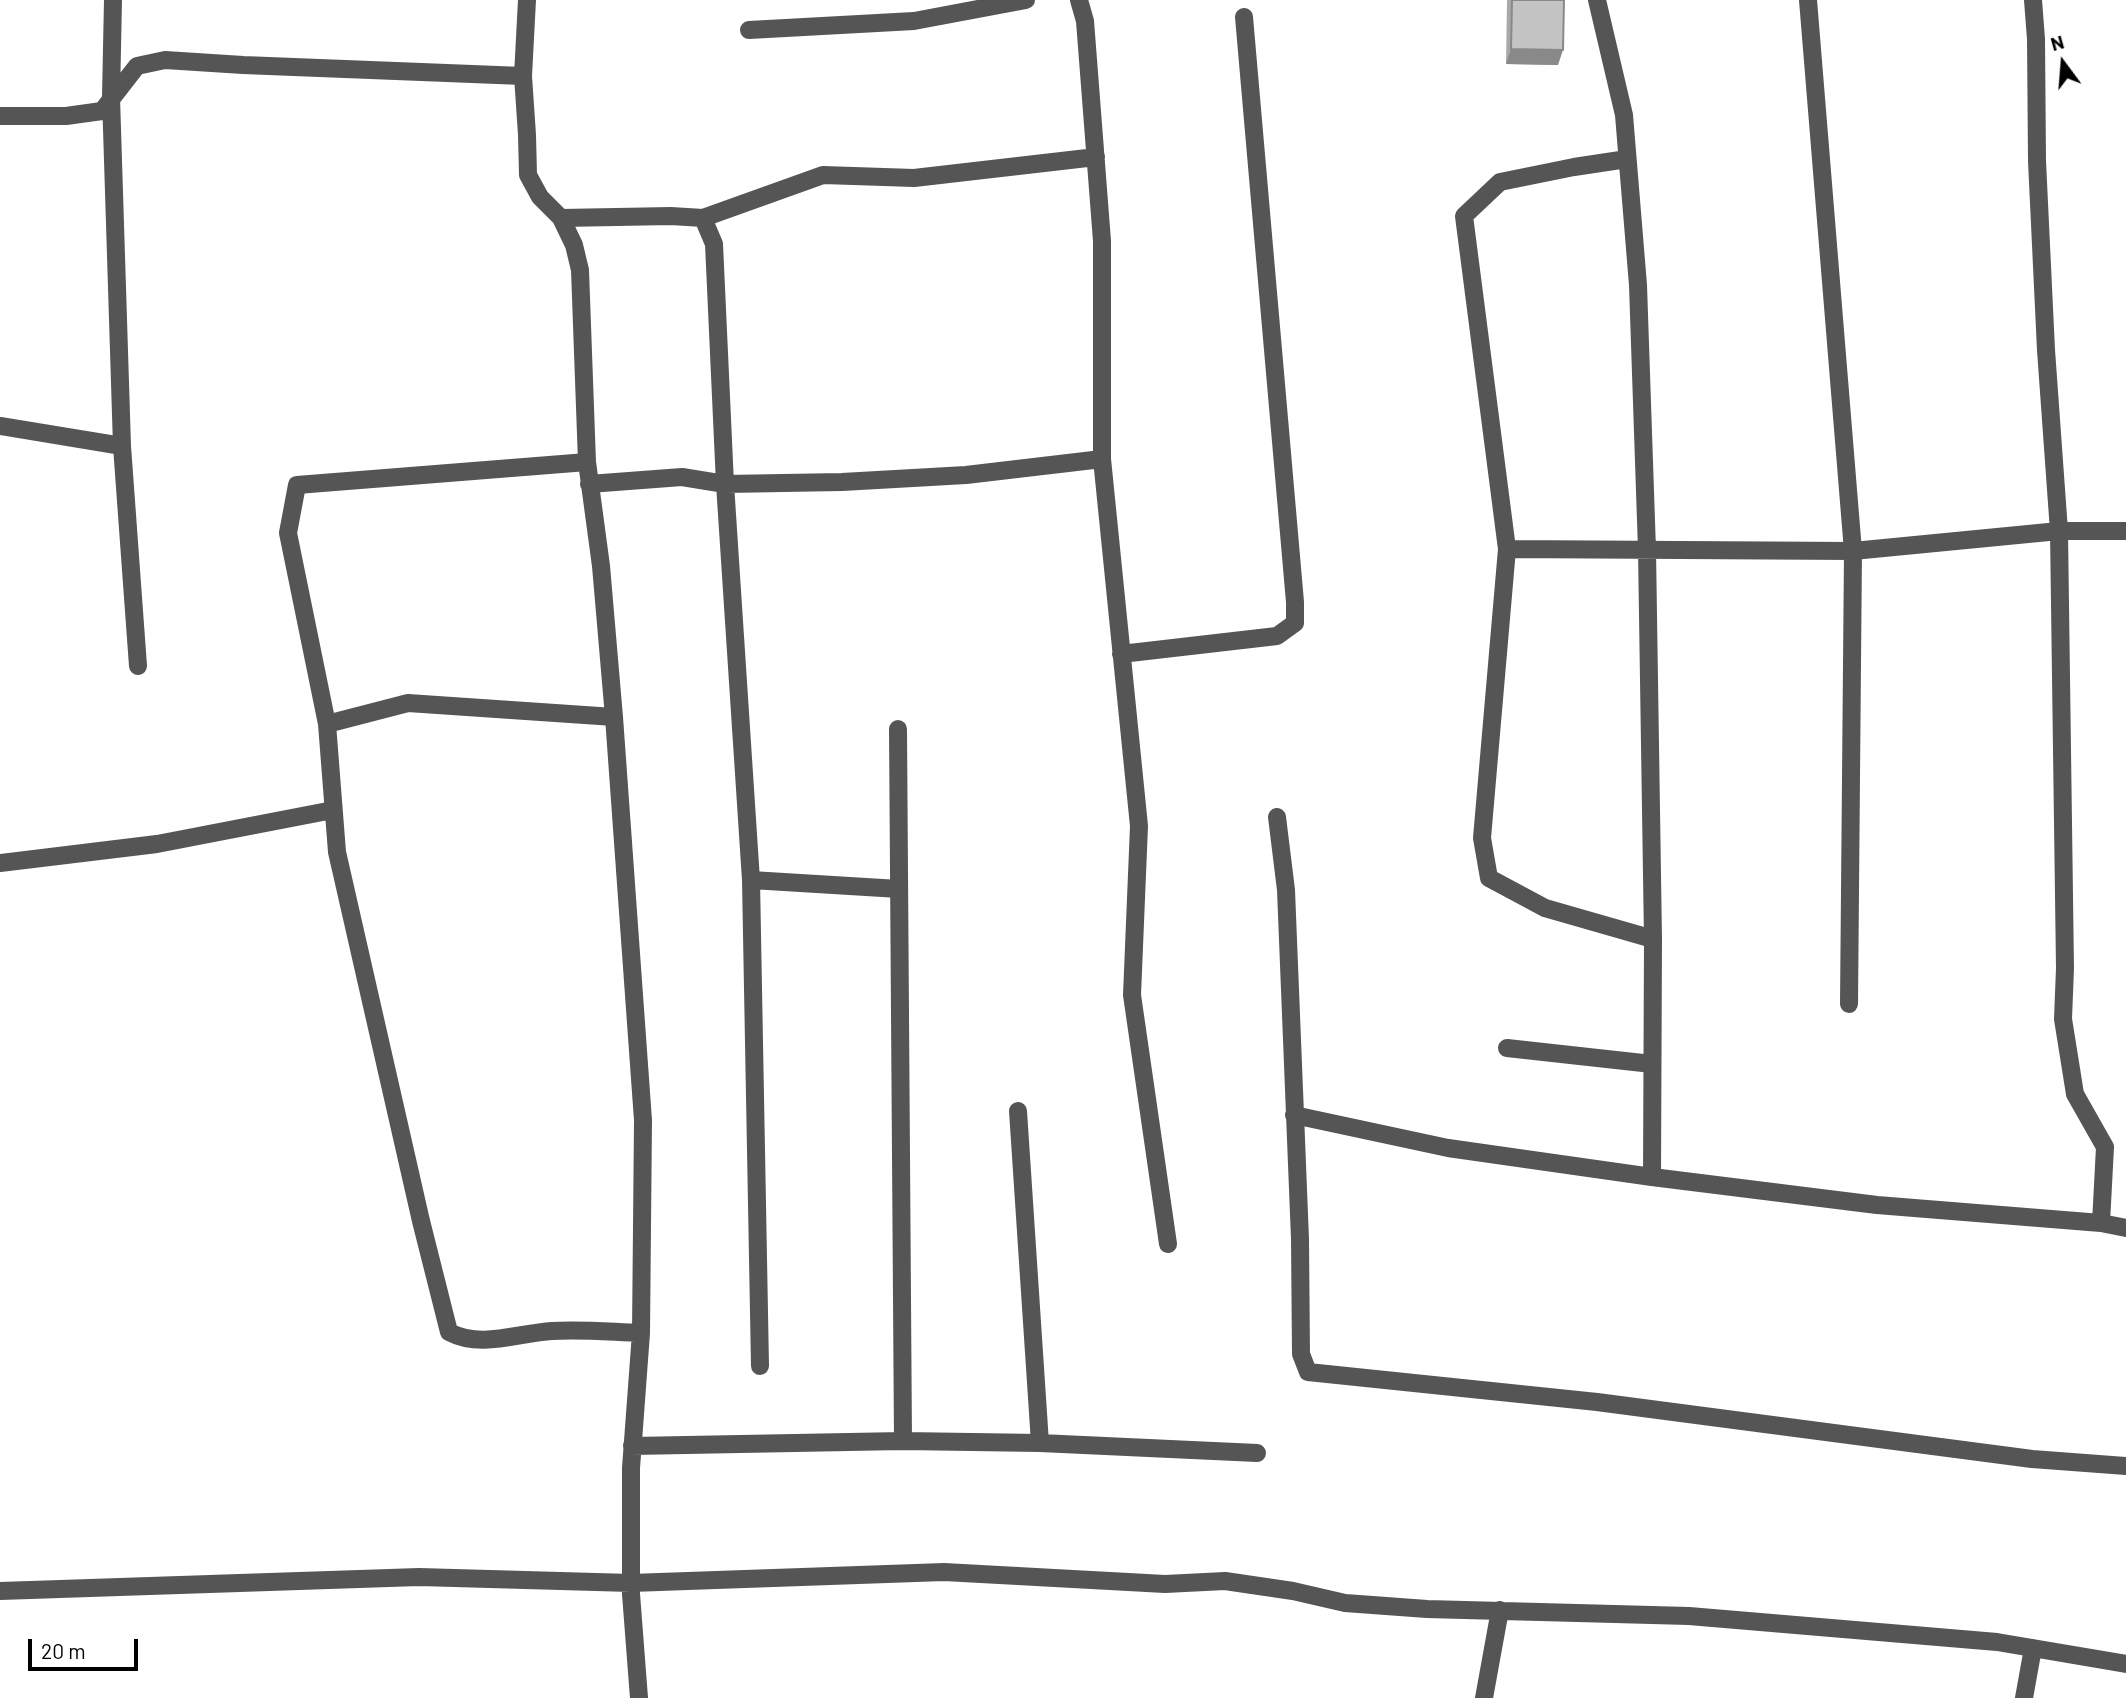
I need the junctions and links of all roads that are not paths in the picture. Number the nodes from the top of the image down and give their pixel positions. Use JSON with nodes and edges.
{"nodes":[{"id":1,"x":113,"y":0,"type":"edge"},
{"id":2,"x":527,"y":0,"type":"edge"},
{"id":3,"x":1026,"y":0,"type":"edge"},
{"id":4,"x":1079,"y":0,"type":"edge"},
{"id":5,"x":1597,"y":0,"type":"edge"},
{"id":6,"x":1808,"y":0,"type":"edge"},
{"id":7,"x":2033,"y":0,"type":"edge"},
{"id":8,"x":1244,"y":17,"type":"dead end"},
{"id":9,"x":750,"y":30,"type":"dead end"},
{"id":10,"x":523,"y":76,"type":"junction"},
{"id":11,"x":111,"y":97,"type":"junction"},
{"id":12,"x":0,"y":116,"type":"edge"},
{"id":13,"x":1096,"y":158,"type":"junction"},
{"id":14,"x":1628,"y":159,"type":"junction"},
{"id":15,"x":561,"y":218,"type":"junction"},
{"id":16,"x":703,"y":218,"type":"junction"},
{"id":17,"x":0,"y":426,"type":"edge"},
{"id":18,"x":121,"y":446,"type":"junction"},
{"id":19,"x":1102,"y":459,"type":"junction"},
{"id":20,"x":587,"y":462,"type":"junction"},
{"id":21,"x":589,"y":484,"type":"junction"},
{"id":22,"x":725,"y":484,"type":"junction"},
{"id":23,"x":2059,"y":531,"type":"junction"},
{"id":24,"x":2126,"y":531,"type":"edge"},
{"id":25,"x":1507,"y":550,"type":"junction"},
{"id":26,"x":1647,"y":550,"type":"junction"},
{"id":27,"x":1853,"y":551,"type":"junction"},
{"id":28,"x":1121,"y":654,"type":"junction"},
{"id":29,"x":138,"y":666,"type":"dead end"},
{"id":30,"x":614,"y":716,"type":"junction"},
{"id":31,"x":327,"y":724,"type":"junction"},
{"id":32,"x":898,"y":729,"type":"dead end"},
{"id":33,"x":333,"y":810,"type":"junction"},
{"id":34,"x":1277,"y":817,"type":"dead end"},
{"id":35,"x":0,"y":863,"type":"edge"},
{"id":36,"x":751,"y":880,"type":"junction"},
{"id":37,"x":899,"y":889,"type":"junction"},
{"id":38,"x":1653,"y":939,"type":"junction"},
{"id":39,"x":1849,"y":1004,"type":"dead end"},
{"id":40,"x":1507,"y":1048,"type":"dead end"},
{"id":41,"x":1652,"y":1064,"type":"junction"},
{"id":42,"x":1017,"y":1111,"type":"dead end"},
{"id":43,"x":1294,"y":1115,"type":"junction"},
{"id":44,"x":1652,"y":1177,"type":"junction"},
{"id":45,"x":2101,"y":1223,"type":"junction"},
{"id":46,"x":2126,"y":1228,"type":"edge"},
{"id":47,"x":1168,"y":1244,"type":"dead end"},
{"id":48,"x":641,"y":1333,"type":"junction"},
{"id":49,"x":761,"y":1366,"type":"dead end"},
{"id":50,"x":903,"y":1441,"type":"junction"},
{"id":51,"x":1040,"y":1443,"type":"junction"},
{"id":52,"x":632,"y":1446,"type":"junction"},
{"id":53,"x":1257,"y":1453,"type":"dead end"},
{"id":54,"x":2126,"y":1466,"type":"edge"},
{"id":55,"x":631,"y":1583,"type":"junction"},
{"id":56,"x":0,"y":1591,"type":"edge"},
{"id":57,"x":1500,"y":1611,"type":"junction"},
{"id":58,"x":2033,"y":1648,"type":"junction"},
{"id":59,"x":2126,"y":1664,"type":"edge"},
{"id":60,"x":639,"y":1698,"type":"edge"},
{"id":61,"x":1484,"y":1698,"type":"edge"},
{"id":62,"x":2024,"y":1698,"type":"edge"}],
"edges":[{"from":1,"to":11,"type":"street"},
{"from":2,"to":10,"type":"street"},
{"from":3,"to":9,"type":"street"},
{"from":4,"to":13,"type":"street"},
{"from":5,"to":14,"type":"street"},
{"from":6,"to":27,"type":"street"},
{"from":7,"to":23,"type":"street"},
{"from":8,"to":28,"type":"street"},
{"from":10,"to":11,"type":"street"},
{"from":10,"to":15,"type":"street"},
{"from":11,"to":12,"type":"street"},
{"from":11,"to":18,"type":"street"},
{"from":13,"to":16,"type":"street"},
{"from":13,"to":19,"type":"street"},
{"from":14,"to":25,"type":"street"},
{"from":14,"to":26,"type":"street"},
{"from":15,"to":16,"type":"street"},
{"from":15,"to":20,"type":"street"},
{"from":16,"to":22,"type":"street"},
{"from":17,"to":18,"type":"street"},
{"from":18,"to":29,"type":"street"},
{"from":19,"to":22,"type":"street"},
{"from":19,"to":28,"type":"street"},
{"from":20,"to":21,"type":"street"},
{"from":20,"to":31,"type":"street"},
{"from":21,"to":22,"type":"street"},
{"from":21,"to":30,"type":"street"},
{"from":22,"to":36,"type":"street"},
{"from":23,"to":24,"type":"street"},
{"from":23,"to":27,"type":"street"},
{"from":23,"to":45,"type":"street"},
{"from":25,"to":26,"type":"street"},
{"from":25,"to":38,"type":"street"},
{"from":26,"to":27,"type":"street"},
{"from":26,"to":38,"type":"street"},
{"from":27,"to":39,"type":"street"},
{"from":28,"to":47,"type":"street"},
{"from":30,"to":31,"type":"street"},
{"from":30,"to":48,"type":"street"},
{"from":31,"to":33,"type":"street"},
{"from":32,"to":37,"type":"street"},
{"from":33,"to":35,"type":"street"},
{"from":33,"to":48,"type":"street"},
{"from":34,"to":43,"type":"street"},
{"from":36,"to":37,"type":"street"},
{"from":36,"to":49,"type":"street"},
{"from":37,"to":50,"type":"street"},
{"from":38,"to":41,"type":"street"},
{"from":40,"to":41,"type":"street"},
{"from":41,"to":44,"type":"street"},
{"from":42,"to":51,"type":"street"},
{"from":43,"to":44,"type":"street"},
{"from":43,"to":54,"type":"street"},
{"from":44,"to":45,"type":"street"},
{"from":45,"to":46,"type":"street"},
{"from":48,"to":52,"type":"street"},
{"from":50,"to":51,"type":"street"},
{"from":50,"to":52,"type":"street"},
{"from":51,"to":53,"type":"street"},
{"from":52,"to":55,"type":"street"},
{"from":55,"to":56,"type":"street"},
{"from":55,"to":57,"type":"street"},
{"from":55,"to":60,"type":"street"},
{"from":57,"to":58,"type":"street"},
{"from":57,"to":61,"type":"street"},
{"from":58,"to":59,"type":"street"},
{"from":58,"to":62,"type":"street"}]}
